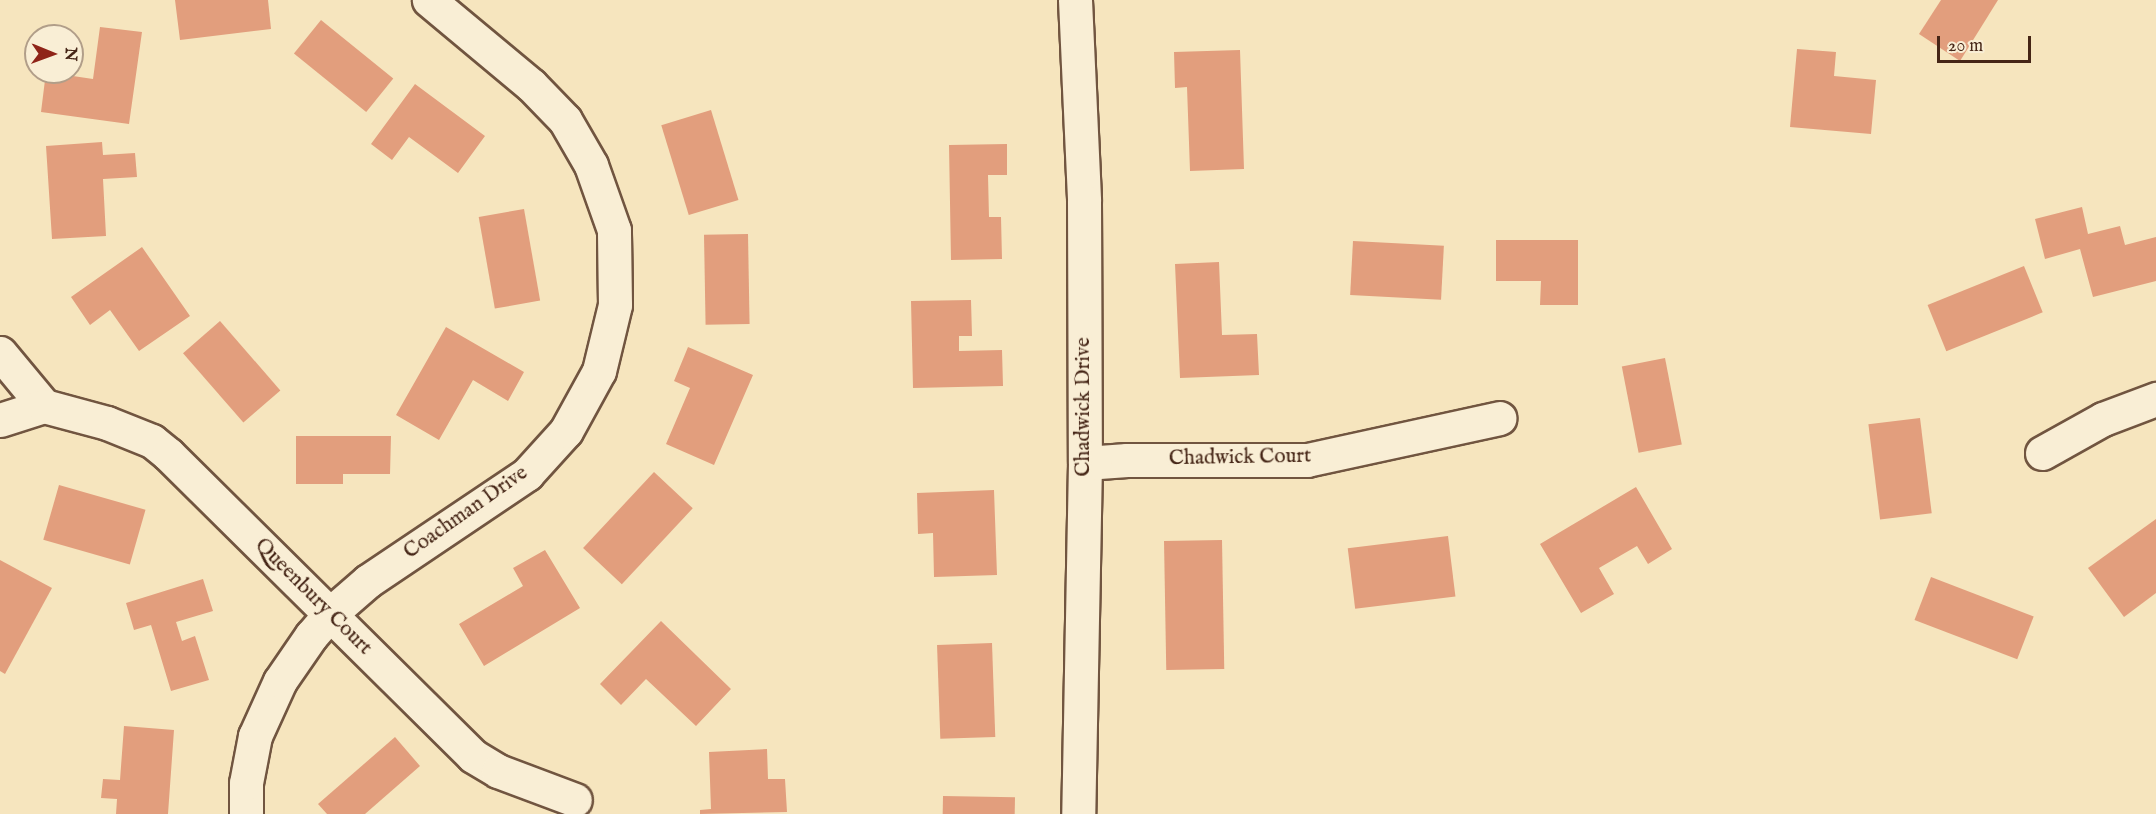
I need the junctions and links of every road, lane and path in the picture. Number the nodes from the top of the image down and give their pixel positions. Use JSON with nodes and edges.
{"nodes":[{"id":1,"x":429,"y":0,"type":"edge"},
{"id":2,"x":1075,"y":0,"type":"edge"},
{"id":3,"x":0,"y":353,"type":"edge"},
{"id":4,"x":2156,"y":399,"type":"edge"},
{"id":5,"x":44,"y":406,"type":"junction"},
{"id":6,"x":1499,"y":418,"type":"dead end"},
{"id":7,"x":0,"y":420,"type":"edge"},
{"id":8,"x":2042,"y":453,"type":"dead end"},
{"id":9,"x":1085,"y":463,"type":"junction"},
{"id":10,"x":330,"y":614,"type":"junction"},
{"id":11,"x":575,"y":800,"type":"dead end"},
{"id":12,"x":246,"y":814,"type":"edge"},
{"id":13,"x":1078,"y":814,"type":"edge"}],
"edges":[{"from":1,"to":10,"type":"street","name":"Coachman Drive"},
{"from":2,"to":9,"type":"street","name":"Chadwick Drive"},
{"from":3,"to":5,"type":"street"},
{"from":4,"to":8,"type":"street"},
{"from":5,"to":7,"type":"street"},
{"from":5,"to":10,"type":"street","name":"Queenbury Court"},
{"from":6,"to":9,"type":"street","name":"Chadwick Court"},
{"from":9,"to":13,"type":"street","name":"Chadwick Drive"},
{"from":10,"to":11,"type":"street","name":"Queenbury Court"},
{"from":10,"to":12,"type":"street","name":"Coachman Drive"}]}
